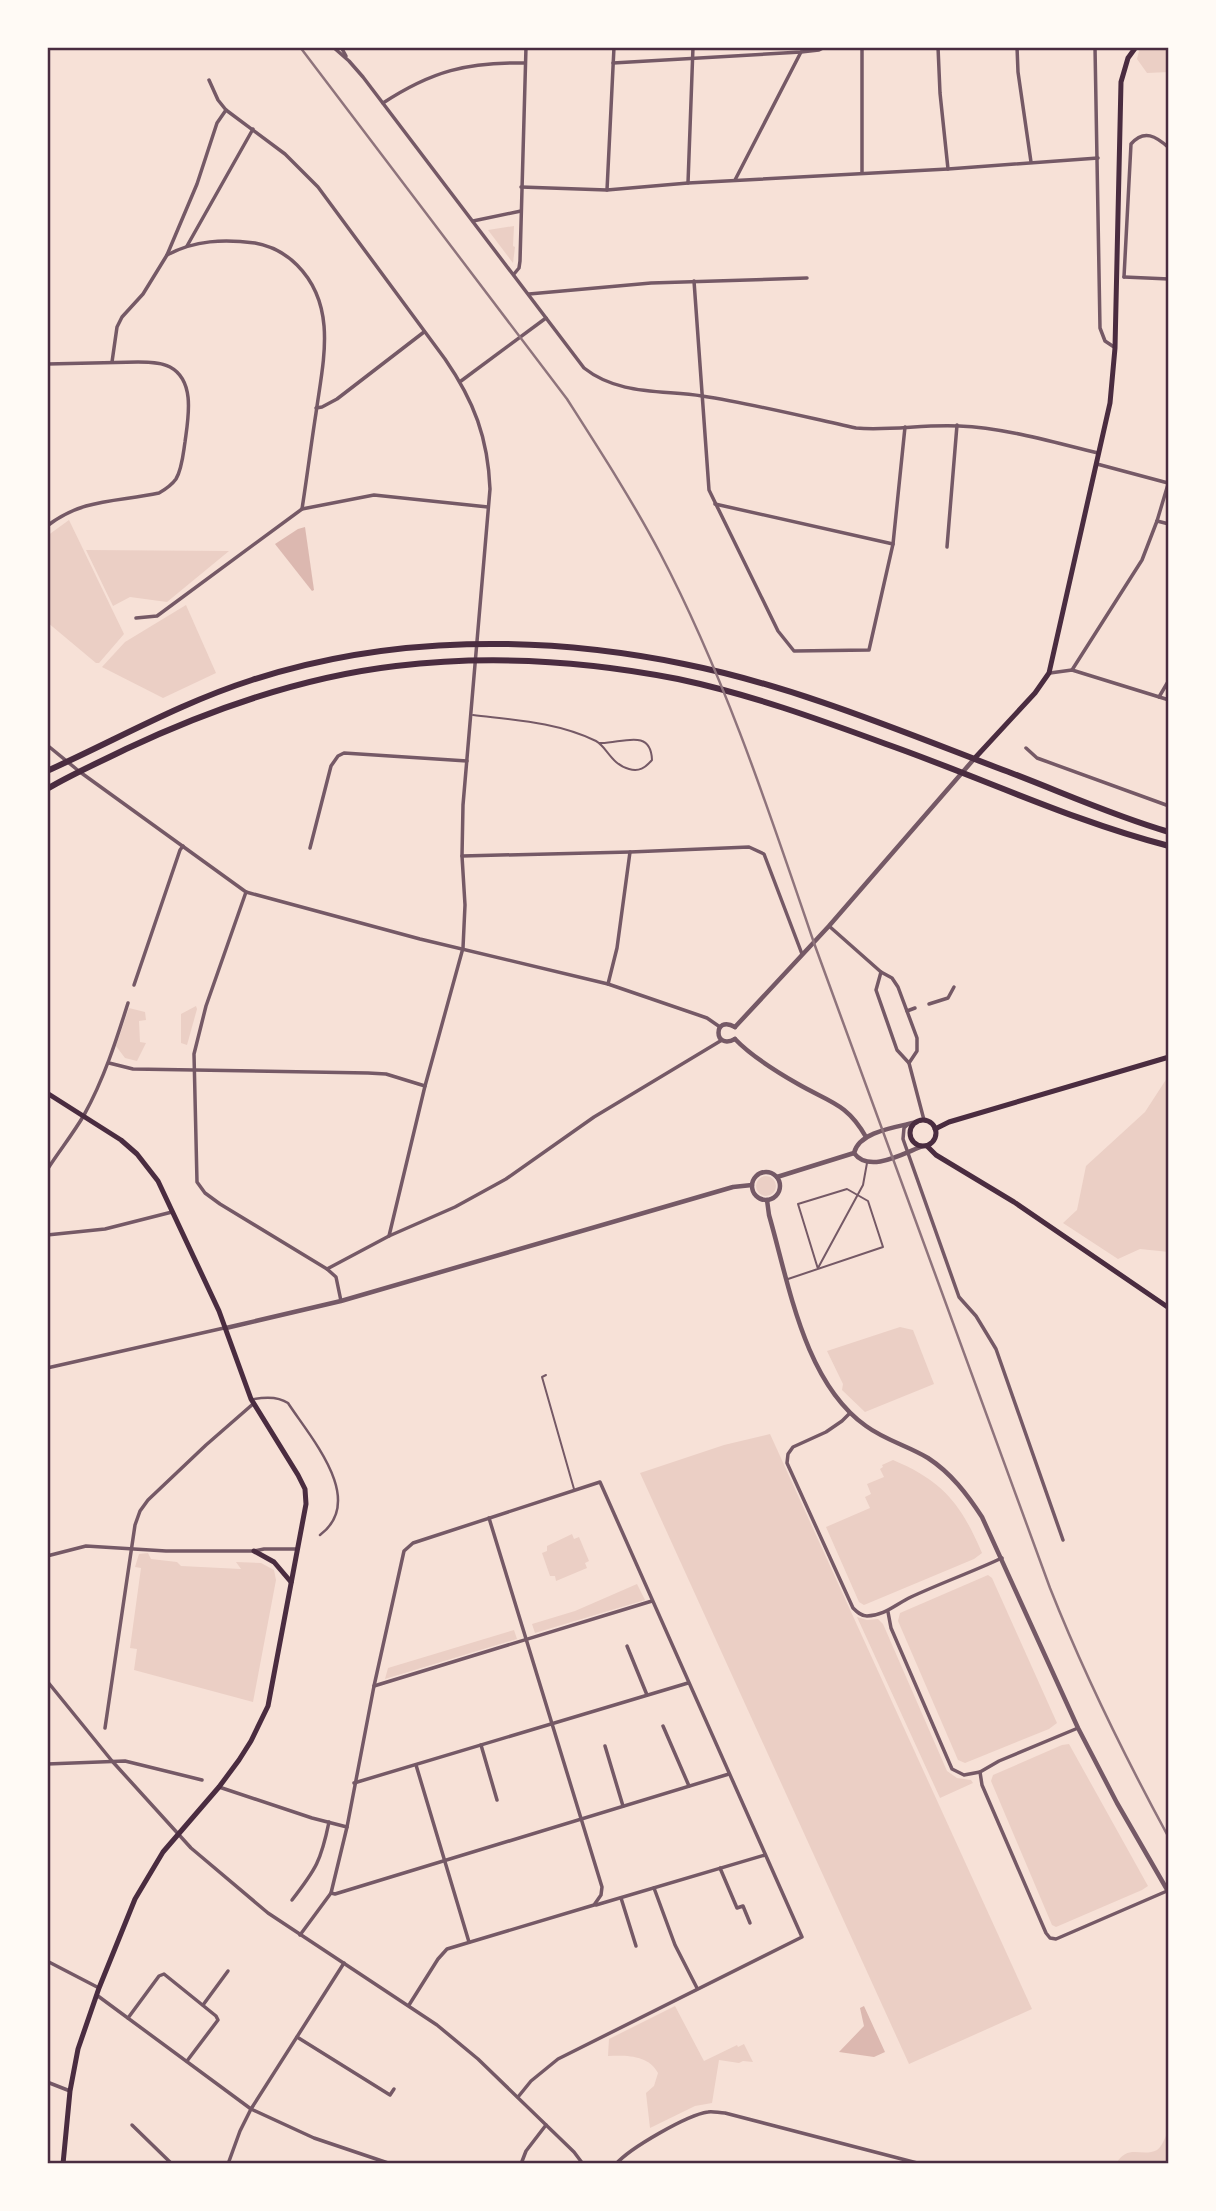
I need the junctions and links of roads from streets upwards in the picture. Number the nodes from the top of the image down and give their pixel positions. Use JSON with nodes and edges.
{"nodes":[{"id":1,"x":334,"y":47,"type":"edge"},
{"id":2,"x":341,"y":47,"type":"edge"},
{"id":3,"x":526,"y":47,"type":"edge"},
{"id":4,"x":614,"y":47,"type":"edge"},
{"id":5,"x":693,"y":47,"type":"edge"},
{"id":6,"x":825,"y":47,"type":"edge"},
{"id":7,"x":862,"y":47,"type":"edge"},
{"id":8,"x":939,"y":47,"type":"edge"},
{"id":9,"x":1017,"y":47,"type":"edge"},
{"id":10,"x":1095,"y":47,"type":"edge"},
{"id":11,"x":1136,"y":47,"type":"edge"},
{"id":12,"x":801,"y":52,"type":"junction"},
{"id":13,"x":692,"y":58,"type":"junction"},
{"id":14,"x":349,"y":61,"type":"junction"},
{"id":15,"x":525,"y":63,"type":"junction"},
{"id":16,"x":613,"y":63,"type":"junction"},
{"id":17,"x":209,"y":80,"type":"dead end"},
{"id":18,"x":383,"y":103,"type":"junction"},
{"id":19,"x":226,"y":110,"type":"junction"},
{"id":20,"x":253,"y":129,"type":"junction"},
{"id":21,"x":1169,"y":148,"type":"edge"},
{"id":22,"x":1098,"y":158,"type":"junction"},
{"id":23,"x":1031,"y":162,"type":"junction"},
{"id":24,"x":948,"y":169,"type":"junction"},
{"id":25,"x":862,"y":173,"type":"junction"},
{"id":26,"x":736,"y":180,"type":"junction"},
{"id":27,"x":688,"y":183,"type":"junction"},
{"id":28,"x":521,"y":187,"type":"junction"},
{"id":29,"x":607,"y":190,"type":"junction"},
{"id":30,"x":521,"y":211,"type":"junction"},
{"id":31,"x":473,"y":220,"type":"junction"},
{"id":32,"x":187,"y":246,"type":"junction"},
{"id":33,"x":167,"y":255,"type":"junction"},
{"id":34,"x":514,"y":274,"type":"junction"},
{"id":35,"x":1115,"y":277,"type":"junction"},
{"id":36,"x":807,"y":278,"type":"dead end"},
{"id":37,"x":1124,"y":278,"type":"junction"},
{"id":38,"x":1169,"y":279,"type":"edge"},
{"id":39,"x":694,"y":281,"type":"junction"},
{"id":40,"x":529,"y":294,"type":"junction"},
{"id":41,"x":547,"y":317,"type":"junction"},
{"id":42,"x":424,"y":332,"type":"junction"},
{"id":43,"x":1115,"y":348,"type":"junction"},
{"id":44,"x":112,"y":362,"type":"junction"},
{"id":45,"x":47,"y":364,"type":"edge"},
{"id":46,"x":461,"y":381,"type":"junction"},
{"id":47,"x":702,"y":396,"type":"junction"},
{"id":48,"x":316,"y":408,"type":"junction"},
{"id":49,"x":957,"y":425,"type":"junction"},
{"id":50,"x":905,"y":427,"type":"junction"},
{"id":51,"x":1100,"y":453,"type":"junction"},
{"id":52,"x":1097,"y":464,"type":"junction"},
{"id":53,"x":1168,"y":482,"type":"edge"},
{"id":54,"x":715,"y":504,"type":"junction"},
{"id":55,"x":488,"y":508,"type":"junction"},
{"id":56,"x":302,"y":509,"type":"junction"},
{"id":57,"x":1157,"y":521,"type":"junction"},
{"id":58,"x":1169,"y":524,"type":"edge"},
{"id":59,"x":47,"y":526,"type":"edge"},
{"id":60,"x":893,"y":544,"type":"junction"},
{"id":61,"x":947,"y":547,"type":"dead end"},
{"id":62,"x":136,"y":618,"type":"dead end"},
{"id":63,"x":476,"y":644,"type":"junction"},
{"id":64,"x":474,"y":660,"type":"junction"},
{"id":65,"x":1072,"y":670,"type":"junction"},
{"id":66,"x":1049,"y":673,"type":"junction"},
{"id":67,"x":1169,"y":680,"type":"edge"},
{"id":68,"x":1159,"y":697,"type":"junction"},
{"id":69,"x":1169,"y":700,"type":"edge"},
{"id":70,"x":47,"y":745,"type":"edge"},
{"id":71,"x":1026,"y":748,"type":"dead end"},
{"id":72,"x":974,"y":759,"type":"junction"},
{"id":73,"x":467,"y":761,"type":"junction"},
{"id":74,"x":67,"y":762,"type":"junction"},
{"id":75,"x":47,"y":771,"type":"edge"},
{"id":76,"x":80,"y":772,"type":"junction"},
{"id":77,"x":963,"y":773,"type":"junction"},
{"id":78,"x":47,"y":789,"type":"edge"},
{"id":79,"x":1169,"y":806,"type":"edge"},
{"id":80,"x":1169,"y":832,"type":"edge"},
{"id":81,"x":183,"y":846,"type":"junction"},
{"id":82,"x":1169,"y":846,"type":"edge"},
{"id":83,"x":310,"y":848,"type":"dead end"},
{"id":84,"x":630,"y":852,"type":"junction"},
{"id":85,"x":462,"y":856,"type":"junction"},
{"id":86,"x":246,"y":892,"type":"junction"},
{"id":87,"x":830,"y":926,"type":"junction"},
{"id":88,"x":463,"y":948,"type":"junction"},
{"id":89,"x":803,"y":956,"type":"junction"},
{"id":90,"x":881,"y":972,"type":"junction"},
{"id":91,"x":608,"y":984,"type":"junction"},
{"id":92,"x":134,"y":985,"type":"dead end"},
{"id":93,"x":954,"y":988,"type":"dead end"},
{"id":94,"x":128,"y":1003,"type":"dead end"},
{"id":95,"x":929,"y":1004,"type":"dead end"},
{"id":96,"x":915,"y":1008,"type":"dead end"},
{"id":97,"x":907,"y":1011,"type":"junction"},
{"id":98,"x":720,"y":1027,"type":"junction"},
{"id":99,"x":735,"y":1027,"type":"junction"},
{"id":100,"x":735,"y":1039,"type":"junction"},
{"id":101,"x":722,"y":1040,"type":"junction"},
{"id":102,"x":1169,"y":1057,"type":"edge"},
{"id":103,"x":109,"y":1063,"type":"junction"},
{"id":104,"x":909,"y":1063,"type":"junction"},
{"id":105,"x":194,"y":1070,"type":"junction"},
{"id":106,"x":425,"y":1086,"type":"junction"},
{"id":107,"x":47,"y":1093,"type":"edge"},
{"id":108,"x":83,"y":1116,"type":"junction"},
{"id":109,"x":920,"y":1121,"type":"junction"},
{"id":110,"x":908,"y":1124,"type":"junction"},
{"id":111,"x":935,"y":1129,"type":"junction"},
{"id":112,"x":866,"y":1137,"type":"junction"},
{"id":113,"x":925,"y":1146,"type":"junction"},
{"id":114,"x":907,"y":1152,"type":"junction"},
{"id":115,"x":854,"y":1153,"type":"junction"},
{"id":116,"x":47,"y":1170,"type":"edge"},
{"id":117,"x":777,"y":1177,"type":"junction"},
{"id":118,"x":752,"y":1185,"type":"junction"},
{"id":119,"x":767,"y":1200,"type":"junction"},
{"id":120,"x":173,"y":1212,"type":"junction"},
{"id":121,"x":49,"y":1235,"type":"edge"},
{"id":122,"x":388,"y":1236,"type":"junction"},
{"id":123,"x":327,"y":1269,"type":"junction"},
{"id":124,"x":341,"y":1301,"type":"junction"},
{"id":125,"x":1169,"y":1308,"type":"edge"},
{"id":126,"x":226,"y":1328,"type":"junction"},
{"id":127,"x":47,"y":1368,"type":"edge"},
{"id":128,"x":252,"y":1402,"type":"junction"},
{"id":129,"x":850,"y":1413,"type":"junction"},
{"id":130,"x":489,"y":1518,"type":"junction"},
{"id":131,"x":320,"y":1535,"type":"dead end"},
{"id":132,"x":1063,"y":1540,"type":"dead end"},
{"id":133,"x":132,"y":1549,"type":"junction"},
{"id":134,"x":298,"y":1549,"type":"junction"},
{"id":135,"x":254,"y":1551,"type":"junction"},
{"id":136,"x":47,"y":1556,"type":"edge"},
{"id":137,"x":1002,"y":1558,"type":"junction"},
{"id":138,"x":291,"y":1582,"type":"junction"},
{"id":139,"x":652,"y":1601,"type":"junction"},
{"id":140,"x":888,"y":1612,"type":"junction"},
{"id":141,"x":527,"y":1640,"type":"junction"},
{"id":142,"x":627,"y":1646,"type":"dead end"},
{"id":143,"x":47,"y":1681,"type":"edge"},
{"id":144,"x":688,"y":1683,"type":"junction"},
{"id":145,"x":374,"y":1686,"type":"junction"},
{"id":146,"x":648,"y":1695,"type":"junction"},
{"id":147,"x":552,"y":1724,"type":"junction"},
{"id":148,"x":663,"y":1726,"type":"dead end"},
{"id":149,"x":105,"y":1728,"type":"dead end"},
{"id":150,"x":1078,"y":1728,"type":"junction"},
{"id":151,"x":481,"y":1745,"type":"junction"},
{"id":152,"x":605,"y":1746,"type":"dead end"},
{"id":153,"x":112,"y":1761,"type":"junction"},
{"id":154,"x":47,"y":1764,"type":"edge"},
{"id":155,"x":416,"y":1765,"type":"junction"},
{"id":156,"x":980,"y":1772,"type":"junction"},
{"id":157,"x":729,"y":1774,"type":"junction"},
{"id":158,"x":202,"y":1780,"type":"dead end"},
{"id":159,"x":355,"y":1783,"type":"junction"},
{"id":160,"x":689,"y":1786,"type":"junction"},
{"id":161,"x":219,"y":1787,"type":"junction"},
{"id":162,"x":497,"y":1800,"type":"dead end"},
{"id":163,"x":623,"y":1806,"type":"junction"},
{"id":164,"x":580,"y":1819,"type":"junction"},
{"id":165,"x":329,"y":1822,"type":"junction"},
{"id":166,"x":346,"y":1827,"type":"junction"},
{"id":167,"x":178,"y":1835,"type":"junction"},
{"id":168,"x":765,"y":1855,"type":"junction"},
{"id":169,"x":444,"y":1861,"type":"junction"},
{"id":170,"x":720,"y":1868,"type":"junction"},
{"id":171,"x":654,"y":1888,"type":"junction"},
{"id":172,"x":1168,"y":1892,"type":"edge"},
{"id":173,"x":331,"y":1893,"type":"junction"},
{"id":174,"x":621,"y":1898,"type":"junction"},
{"id":175,"x":292,"y":1900,"type":"dead end"},
{"id":176,"x":594,"y":1905,"type":"junction"},
{"id":177,"x":750,"y":1923,"type":"dead end"},
{"id":178,"x":300,"y":1935,"type":"junction"},
{"id":179,"x":469,"y":1942,"type":"junction"},
{"id":180,"x":636,"y":1946,"type":"dead end"},
{"id":181,"x":47,"y":1961,"type":"edge"},
{"id":182,"x":344,"y":1963,"type":"junction"},
{"id":183,"x":228,"y":1971,"type":"dead end"},
{"id":184,"x":697,"y":1988,"type":"junction"},
{"id":185,"x":97,"y":1992,"type":"junction"},
{"id":186,"x":409,"y":2005,"type":"junction"},
{"id":187,"x":203,"y":2006,"type":"junction"},
{"id":188,"x":128,"y":2018,"type":"junction"},
{"id":189,"x":297,"y":2037,"type":"junction"},
{"id":190,"x":187,"y":2061,"type":"junction"},
{"id":191,"x":47,"y":2082,"type":"edge"},
{"id":192,"x":394,"y":2089,"type":"dead end"},
{"id":193,"x":70,"y":2091,"type":"junction"},
{"id":194,"x":518,"y":2097,"type":"junction"},
{"id":195,"x":251,"y":2109,"type":"junction"},
{"id":196,"x":132,"y":2125,"type":"dead end"},
{"id":197,"x":546,"y":2125,"type":"junction"},
{"id":198,"x":63,"y":2164,"type":"edge"},
{"id":199,"x":172,"y":2164,"type":"edge"},
{"id":200,"x":228,"y":2164,"type":"edge"},
{"id":201,"x":391,"y":2164,"type":"edge"},
{"id":202,"x":521,"y":2164,"type":"edge"},
{"id":203,"x":583,"y":2164,"type":"edge"},
{"id":204,"x":616,"y":2164,"type":"edge"},
{"id":205,"x":921,"y":2164,"type":"edge"}],
"edges":[{"from":1,"to":14,"type":"street"},
{"from":2,"to":14,"type":"street"},
{"from":3,"to":15,"type":"street"},
{"from":4,"to":16,"type":"street"},
{"from":5,"to":13,"type":"street"},
{"from":6,"to":12,"type":"street"},
{"from":7,"to":25,"type":"street"},
{"from":8,"to":24,"type":"street"},
{"from":9,"to":23,"type":"street"},
{"from":10,"to":22,"type":"street"},
{"from":11,"to":35,"type":"main road"},
{"from":12,"to":13,"type":"street"},
{"from":12,"to":26,"type":"street"},
{"from":13,"to":16,"type":"street"},
{"from":13,"to":27,"type":"street"},
{"from":14,"to":18,"type":"street"},
{"from":15,"to":18,"type":"street"},
{"from":15,"to":28,"type":"street"},
{"from":16,"to":29,"type":"street"},
{"from":17,"to":19,"type":"street"},
{"from":18,"to":31,"type":"street"},
{"from":19,"to":20,"type":"street"},
{"from":19,"to":33,"type":"street"},
{"from":20,"to":32,"type":"street"},
{"from":20,"to":42,"type":"street"},
{"from":21,"to":37,"type":"street"},
{"from":22,"to":23,"type":"street"},
{"from":22,"to":43,"type":"street"},
{"from":23,"to":24,"type":"street"},
{"from":24,"to":25,"type":"street"},
{"from":25,"to":26,"type":"street"},
{"from":26,"to":27,"type":"street"},
{"from":27,"to":29,"type":"street"},
{"from":28,"to":29,"type":"street"},
{"from":28,"to":30,"type":"street"},
{"from":30,"to":31,"type":"street"},
{"from":30,"to":34,"type":"street"},
{"from":31,"to":34,"type":"street"},
{"from":32,"to":33,"type":"street"},
{"from":32,"to":48,"type":"street"},
{"from":33,"to":44,"type":"street"},
{"from":34,"to":40,"type":"street"},
{"from":35,"to":37,"type":"street"},
{"from":35,"to":43,"type":"main road"},
{"from":36,"to":39,"type":"street"},
{"from":37,"to":38,"type":"street"},
{"from":39,"to":40,"type":"street"},
{"from":39,"to":47,"type":"street"},
{"from":40,"to":41,"type":"street"},
{"from":41,"to":46,"type":"street"},
{"from":41,"to":47,"type":"street"},
{"from":42,"to":46,"type":"street"},
{"from":42,"to":48,"type":"street"},
{"from":43,"to":51,"type":"main road"},
{"from":44,"to":45,"type":"street"},
{"from":44,"to":59,"type":"street"},
{"from":46,"to":55,"type":"street"},
{"from":47,"to":50,"type":"street"},
{"from":47,"to":54,"type":"street"},
{"from":48,"to":56,"type":"street"},
{"from":49,"to":50,"type":"street"},
{"from":49,"to":51,"type":"street"},
{"from":49,"to":61,"type":"street"},
{"from":50,"to":60,"type":"street"},
{"from":51,"to":52,"type":"main road"},
{"from":52,"to":53,"type":"street"},
{"from":52,"to":66,"type":"main road"},
{"from":53,"to":57,"type":"street"},
{"from":54,"to":60,"type":"street"},
{"from":54,"to":60,"type":"street"},
{"from":55,"to":56,"type":"street"},
{"from":55,"to":63,"type":"street"},
{"from":56,"to":62,"type":"street"},
{"from":57,"to":58,"type":"street"},
{"from":57,"to":65,"type":"street"},
{"from":63,"to":64,"type":"street"},
{"from":63,"to":72,"type":"main road"},
{"from":63,"to":74,"type":"main road"},
{"from":64,"to":73,"type":"street"},
{"from":64,"to":76,"type":"main road"},
{"from":64,"to":77,"type":"main road"},
{"from":65,"to":66,"type":"street"},
{"from":65,"to":68,"type":"street"},
{"from":66,"to":72,"type":"main road"},
{"from":67,"to":68,"type":"street"},
{"from":68,"to":69,"type":"street"},
{"from":70,"to":74,"type":"street"},
{"from":71,"to":79,"type":"street"},
{"from":72,"to":77,"type":"street"},
{"from":72,"to":80,"type":"main road"},
{"from":73,"to":83,"type":"street"},
{"from":73,"to":85,"type":"street"},
{"from":74,"to":75,"type":"main road"},
{"from":74,"to":76,"type":"street"},
{"from":76,"to":78,"type":"main road"},
{"from":76,"to":81,"type":"street"},
{"from":77,"to":82,"type":"main road"},
{"from":77,"to":87,"type":"street"},
{"from":81,"to":86,"type":"street"},
{"from":81,"to":92,"type":"street"},
{"from":84,"to":85,"type":"street"},
{"from":84,"to":89,"type":"street"},
{"from":84,"to":91,"type":"street"},
{"from":85,"to":88,"type":"street"},
{"from":86,"to":88,"type":"street"},
{"from":86,"to":105,"type":"street"},
{"from":87,"to":89,"type":"street"},
{"from":87,"to":90,"type":"street"},
{"from":88,"to":91,"type":"street"},
{"from":88,"to":106,"type":"street"},
{"from":89,"to":99,"type":"street"},
{"from":90,"to":97,"type":"street"},
{"from":90,"to":104,"type":"street"},
{"from":91,"to":98,"type":"street"},
{"from":93,"to":95,"type":"street"},
{"from":94,"to":103,"type":"street"},
{"from":96,"to":97,"type":"street"},
{"from":97,"to":104,"type":"street"},
{"from":98,"to":99,"type":"street"},
{"from":98,"to":101,"type":"street"},
{"from":99,"to":100,"type":"street"},
{"from":100,"to":101,"type":"street"},
{"from":100,"to":112,"type":"street"},
{"from":101,"to":122,"type":"street"},
{"from":102,"to":111,"type":"main road"},
{"from":103,"to":105,"type":"street"},
{"from":103,"to":108,"type":"street"},
{"from":104,"to":109,"type":"street"},
{"from":105,"to":106,"type":"street"},
{"from":105,"to":123,"type":"street"},
{"from":106,"to":122,"type":"street"},
{"from":107,"to":108,"type":"main road"},
{"from":108,"to":116,"type":"street"},
{"from":108,"to":120,"type":"main road"},
{"from":109,"to":110,"type":"street"},
{"from":109,"to":111,"type":"main road"},
{"from":109,"to":113,"type":"main road"},
{"from":110,"to":112,"type":"street"},
{"from":110,"to":114,"type":"street"},
{"from":111,"to":113,"type":"main road"},
{"from":112,"to":115,"type":"street"},
{"from":113,"to":114,"type":"street"},
{"from":113,"to":125,"type":"main road"},
{"from":114,"to":115,"type":"street"},
{"from":114,"to":132,"type":"street"},
{"from":115,"to":117,"type":"street"},
{"from":117,"to":118,"type":"street"},
{"from":117,"to":119,"type":"street"},
{"from":118,"to":119,"type":"street"},
{"from":118,"to":124,"type":"street"},
{"from":119,"to":129,"type":"street"},
{"from":120,"to":121,"type":"street"},
{"from":120,"to":126,"type":"main road"},
{"from":122,"to":123,"type":"street"},
{"from":123,"to":124,"type":"street"},
{"from":124,"to":126,"type":"street"},
{"from":126,"to":127,"type":"street"},
{"from":126,"to":128,"type":"main road"},
{"from":128,"to":131,"type":"street"},
{"from":128,"to":133,"type":"street"},
{"from":128,"to":134,"type":"main road"},
{"from":129,"to":137,"type":"street"},
{"from":129,"to":140,"type":"street"},
{"from":130,"to":139,"type":"street"},
{"from":130,"to":141,"type":"street"},
{"from":130,"to":145,"type":"street"},
{"from":133,"to":135,"type":"street"},
{"from":133,"to":136,"type":"street"},
{"from":133,"to":149,"type":"street"},
{"from":134,"to":135,"type":"street"},
{"from":134,"to":138,"type":"main road"},
{"from":135,"to":138,"type":"main road"},
{"from":137,"to":140,"type":"street"},
{"from":137,"to":150,"type":"street"},
{"from":138,"to":161,"type":"main road"},
{"from":139,"to":141,"type":"street"},
{"from":139,"to":144,"type":"street"},
{"from":140,"to":156,"type":"street"},
{"from":141,"to":145,"type":"street"},
{"from":141,"to":147,"type":"street"},
{"from":142,"to":146,"type":"street"},
{"from":143,"to":153,"type":"street"},
{"from":144,"to":146,"type":"street"},
{"from":144,"to":157,"type":"street"},
{"from":145,"to":159,"type":"street"},
{"from":146,"to":147,"type":"street"},
{"from":147,"to":151,"type":"street"},
{"from":147,"to":164,"type":"street"},
{"from":148,"to":160,"type":"street"},
{"from":150,"to":156,"type":"street"},
{"from":150,"to":172,"type":"street"},
{"from":151,"to":155,"type":"street"},
{"from":151,"to":162,"type":"street"},
{"from":152,"to":163,"type":"street"},
{"from":153,"to":154,"type":"street"},
{"from":153,"to":158,"type":"street"},
{"from":153,"to":167,"type":"street"},
{"from":155,"to":159,"type":"street"},
{"from":155,"to":169,"type":"street"},
{"from":156,"to":172,"type":"street"},
{"from":157,"to":160,"type":"street"},
{"from":157,"to":168,"type":"street"},
{"from":159,"to":166,"type":"street"},
{"from":160,"to":163,"type":"street"},
{"from":161,"to":165,"type":"street"},
{"from":161,"to":167,"type":"main road"},
{"from":163,"to":164,"type":"street"},
{"from":164,"to":169,"type":"street"},
{"from":164,"to":176,"type":"street"},
{"from":165,"to":166,"type":"street"},
{"from":165,"to":175,"type":"street"},
{"from":166,"to":173,"type":"street"},
{"from":167,"to":178,"type":"street"},
{"from":167,"to":185,"type":"main road"},
{"from":168,"to":170,"type":"street"},
{"from":168,"to":184,"type":"street"},
{"from":169,"to":173,"type":"street"},
{"from":169,"to":179,"type":"street"},
{"from":170,"to":171,"type":"street"},
{"from":170,"to":177,"type":"street"},
{"from":171,"to":174,"type":"street"},
{"from":171,"to":184,"type":"street"},
{"from":173,"to":178,"type":"street"},
{"from":174,"to":176,"type":"street"},
{"from":174,"to":180,"type":"street"},
{"from":176,"to":179,"type":"street"},
{"from":178,"to":182,"type":"street"},
{"from":179,"to":186,"type":"street"},
{"from":181,"to":185,"type":"street"},
{"from":182,"to":186,"type":"street"},
{"from":182,"to":189,"type":"street"},
{"from":183,"to":187,"type":"street"},
{"from":184,"to":194,"type":"street"},
{"from":185,"to":188,"type":"street"},
{"from":185,"to":193,"type":"main road"},
{"from":186,"to":194,"type":"street"},
{"from":187,"to":188,"type":"street"},
{"from":187,"to":190,"type":"street"},
{"from":188,"to":190,"type":"street"},
{"from":189,"to":192,"type":"street"},
{"from":189,"to":195,"type":"street"},
{"from":190,"to":195,"type":"street"},
{"from":191,"to":193,"type":"street"},
{"from":193,"to":198,"type":"main road"},
{"from":194,"to":197,"type":"street"},
{"from":195,"to":200,"type":"street"},
{"from":195,"to":201,"type":"street"},
{"from":196,"to":199,"type":"street"},
{"from":197,"to":202,"type":"street"},
{"from":197,"to":203,"type":"street"},
{"from":204,"to":205,"type":"street"}]}
